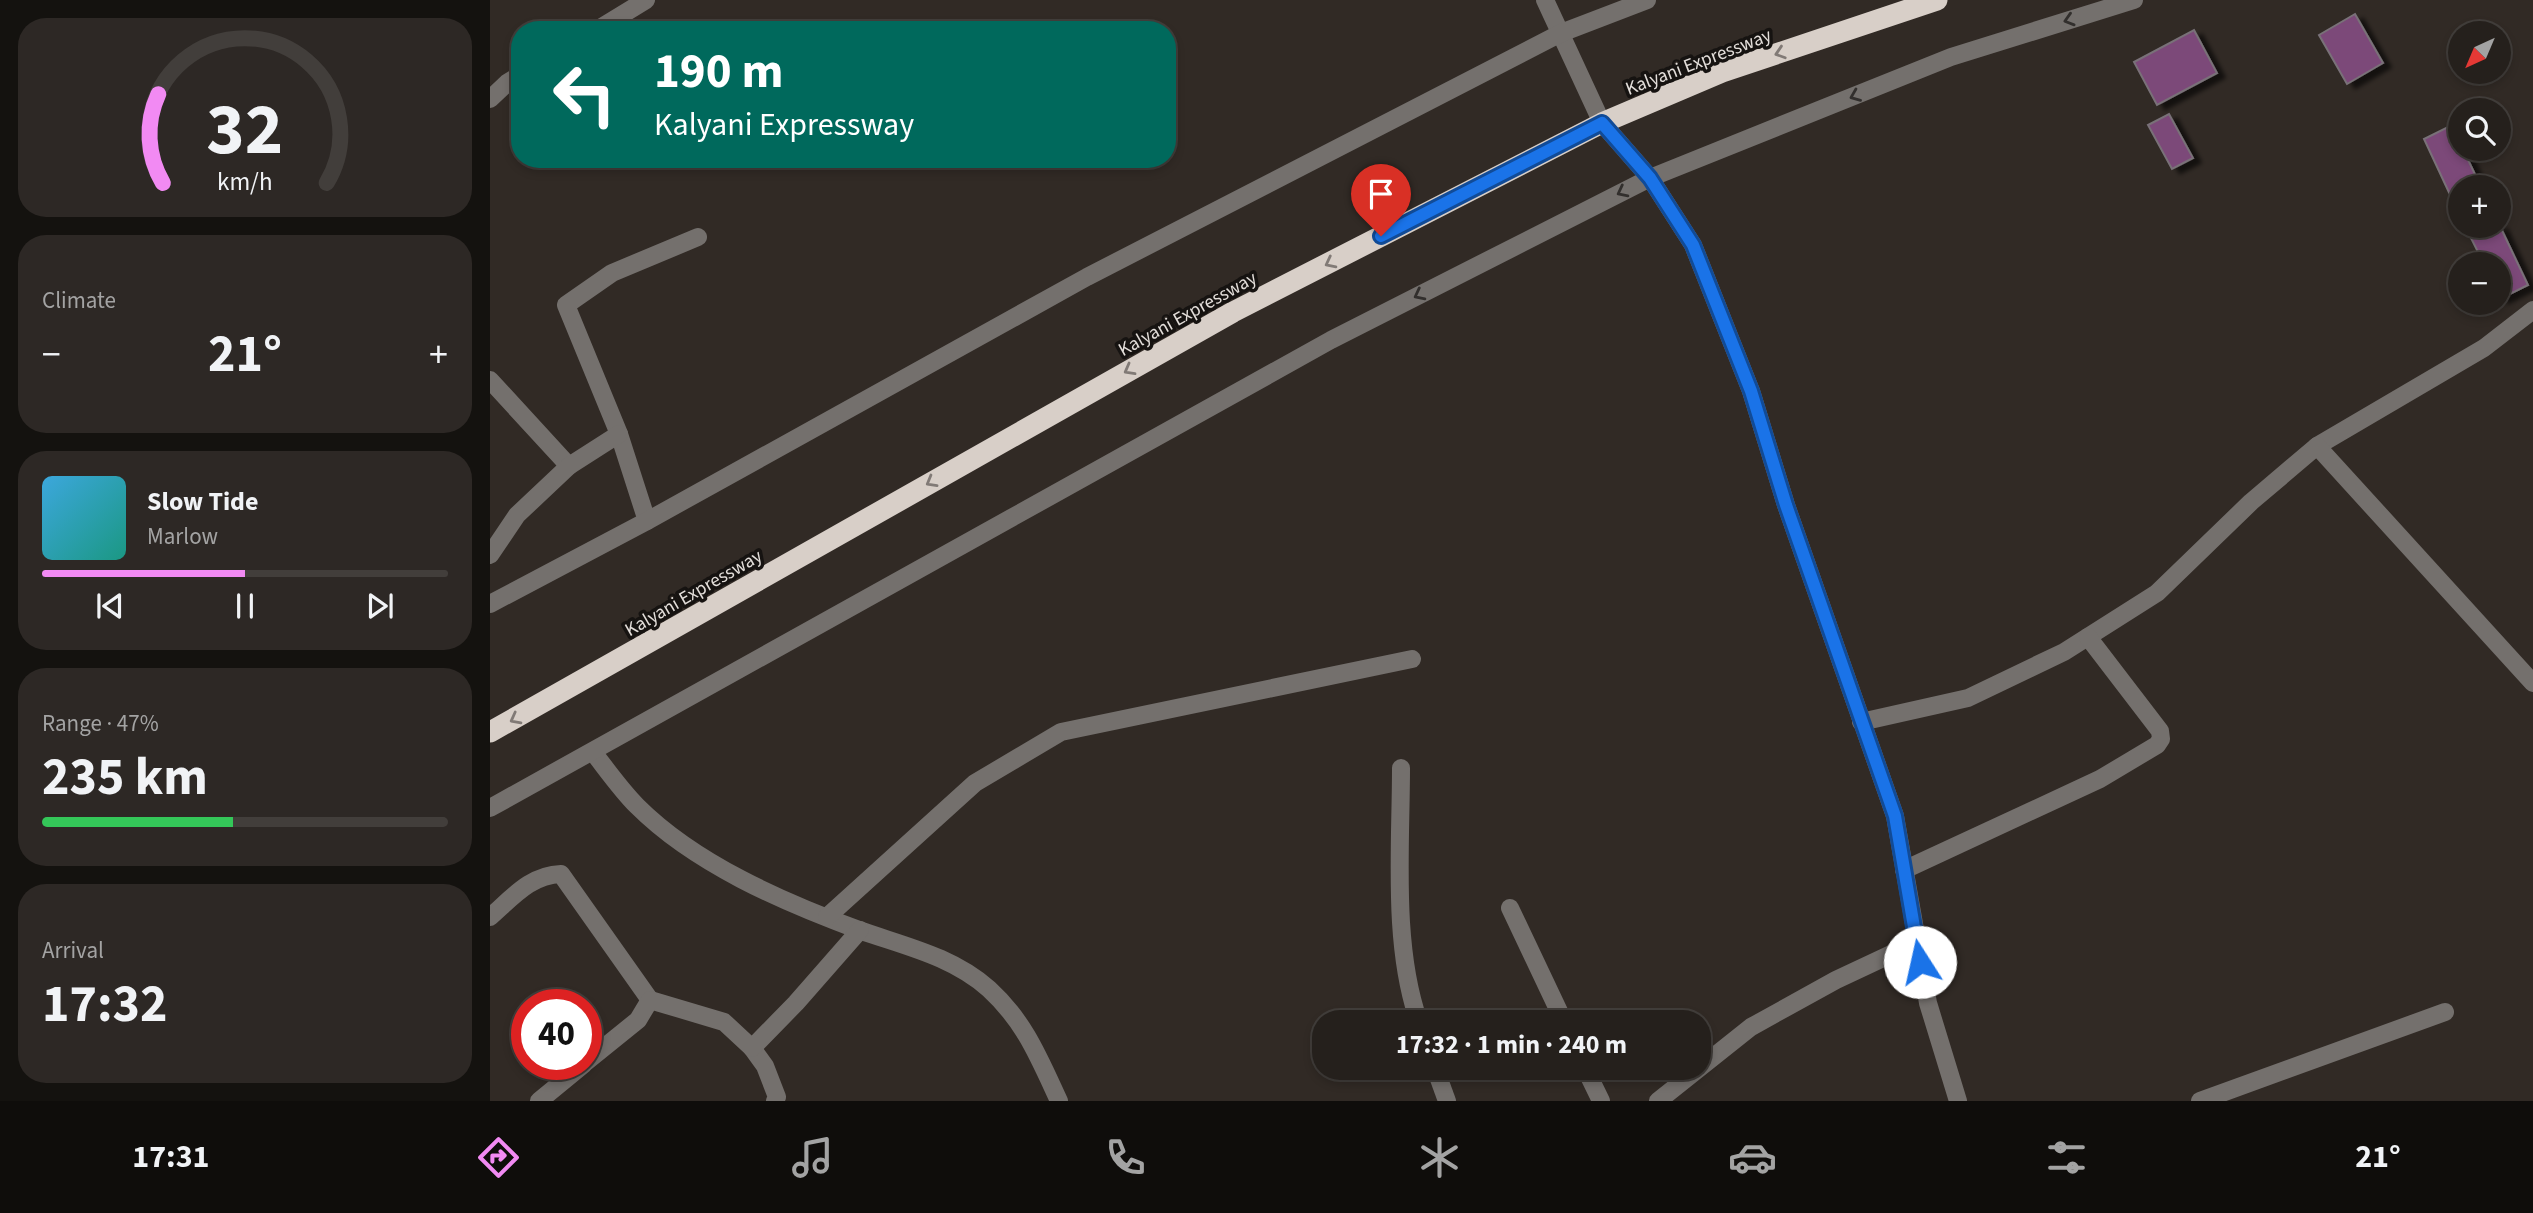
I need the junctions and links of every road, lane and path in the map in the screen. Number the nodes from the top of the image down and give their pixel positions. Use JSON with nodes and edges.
{"nodes":[{"id":1,"x":1545,"y":0,"type":"edge"},
{"id":2,"x":1647,"y":0,"type":"edge"},
{"id":3,"x":1937,"y":0,"type":"edge"},
{"id":4,"x":2134,"y":0,"type":"edge"},
{"id":5,"x":638,"y":2,"type":"edge"},
{"id":6,"x":610,"y":21,"type":"edge"},
{"id":7,"x":1561,"y":33,"type":"junction"},
{"id":8,"x":511,"y":81,"type":"edge"},
{"id":9,"x":490,"y":99,"type":"edge"},
{"id":10,"x":1602,"y":123,"type":"junction"},
{"id":11,"x":1650,"y":178,"type":"junction"},
{"id":12,"x":698,"y":237,"type":"dead end"},
{"id":13,"x":2533,"y":310,"type":"edge"},
{"id":14,"x":490,"y":380,"type":"edge"},
{"id":15,"x":619,"y":434,"type":"junction"},
{"id":16,"x":2317,"y":446,"type":"junction"},
{"id":17,"x":569,"y":466,"type":"junction"},
{"id":18,"x":647,"y":521,"type":"junction"},
{"id":19,"x":490,"y":555,"type":"edge"},
{"id":20,"x":490,"y":604,"type":"edge"},
{"id":21,"x":2088,"y":637,"type":"junction"},
{"id":22,"x":1412,"y":659,"type":"dead end"},
{"id":23,"x":2533,"y":683,"type":"edge"},
{"id":24,"x":1861,"y":722,"type":"junction"},
{"id":25,"x":490,"y":732,"type":"edge"},
{"id":26,"x":593,"y":752,"type":"junction"},
{"id":27,"x":1401,"y":768,"type":"dead end"},
{"id":28,"x":490,"y":808,"type":"edge"},
{"id":29,"x":1905,"y":870,"type":"junction"},
{"id":30,"x":1510,"y":908,"type":"dead end"},
{"id":31,"x":490,"y":917,"type":"edge"},
{"id":32,"x":827,"y":917,"type":"junction"},
{"id":33,"x":860,"y":930,"type":"junction"},
{"id":34,"x":1917,"y":942,"type":"junction"},
{"id":35,"x":650,"y":1000,"type":"junction"},
{"id":36,"x":1414,"y":1010,"type":"edge"},
{"id":37,"x":1558,"y":1010,"type":"edge"},
{"id":38,"x":2445,"y":1012,"type":"dead end"},
{"id":39,"x":752,"y":1048,"type":"junction"},
{"id":40,"x":602,"y":1049,"type":"edge"},
{"id":41,"x":564,"y":1080,"type":"edge"},
{"id":42,"x":1439,"y":1080,"type":"edge"},
{"id":43,"x":1591,"y":1080,"type":"edge"},
{"id":44,"x":539,"y":1101,"type":"edge"},
{"id":45,"x":775,"y":1101,"type":"edge"},
{"id":46,"x":1059,"y":1101,"type":"edge"},
{"id":47,"x":1447,"y":1101,"type":"edge"},
{"id":48,"x":1601,"y":1101,"type":"edge"},
{"id":49,"x":1658,"y":1101,"type":"edge"},
{"id":50,"x":1958,"y":1101,"type":"edge"},
{"id":51,"x":2200,"y":1101,"type":"edge"}],
"edges":[{"from":1,"to":7,"type":"street"},
{"from":2,"to":7,"type":"street"},
{"from":3,"to":10,"type":"highway","name":"Kalyani Expressway","one_way":true},
{"from":4,"to":11,"type":"street","one_way":true},
{"from":5,"to":6,"type":"street"},
{"from":7,"to":10,"type":"street"},
{"from":7,"to":18,"type":"street"},
{"from":8,"to":9,"type":"street"},
{"from":10,"to":11,"type":"street"},
{"from":10,"to":25,"type":"highway","name":"Kalyani Expressway","one_way":true},
{"from":11,"to":24,"type":"street"},
{"from":11,"to":26,"type":"street","one_way":true},
{"from":12,"to":15,"type":"street"},
{"from":13,"to":16,"type":"street"},
{"from":14,"to":17,"type":"street"},
{"from":15,"to":17,"type":"street"},
{"from":15,"to":18,"type":"street"},
{"from":16,"to":21,"type":"street"},
{"from":16,"to":23,"type":"street"},
{"from":17,"to":19,"type":"street"},
{"from":18,"to":20,"type":"street"},
{"from":21,"to":24,"type":"street"},
{"from":21,"to":29,"type":"street"},
{"from":22,"to":32,"type":"street"},
{"from":24,"to":29,"type":"street"},
{"from":26,"to":28,"type":"street"},
{"from":26,"to":32,"type":"street"},
{"from":27,"to":36,"type":"street"},
{"from":29,"to":34,"type":"street"},
{"from":30,"to":37,"type":"street"},
{"from":31,"to":35,"type":"street"},
{"from":32,"to":33,"type":"street"},
{"from":33,"to":39,"type":"street"},
{"from":33,"to":46,"type":"street"},
{"from":34,"to":49,"type":"street"},
{"from":34,"to":50,"type":"street"},
{"from":35,"to":39,"type":"street"},
{"from":35,"to":40,"type":"street"},
{"from":38,"to":51,"type":"street"},
{"from":39,"to":45,"type":"street"},
{"from":41,"to":44,"type":"street"},
{"from":42,"to":47,"type":"street"},
{"from":43,"to":48,"type":"street"}]}
